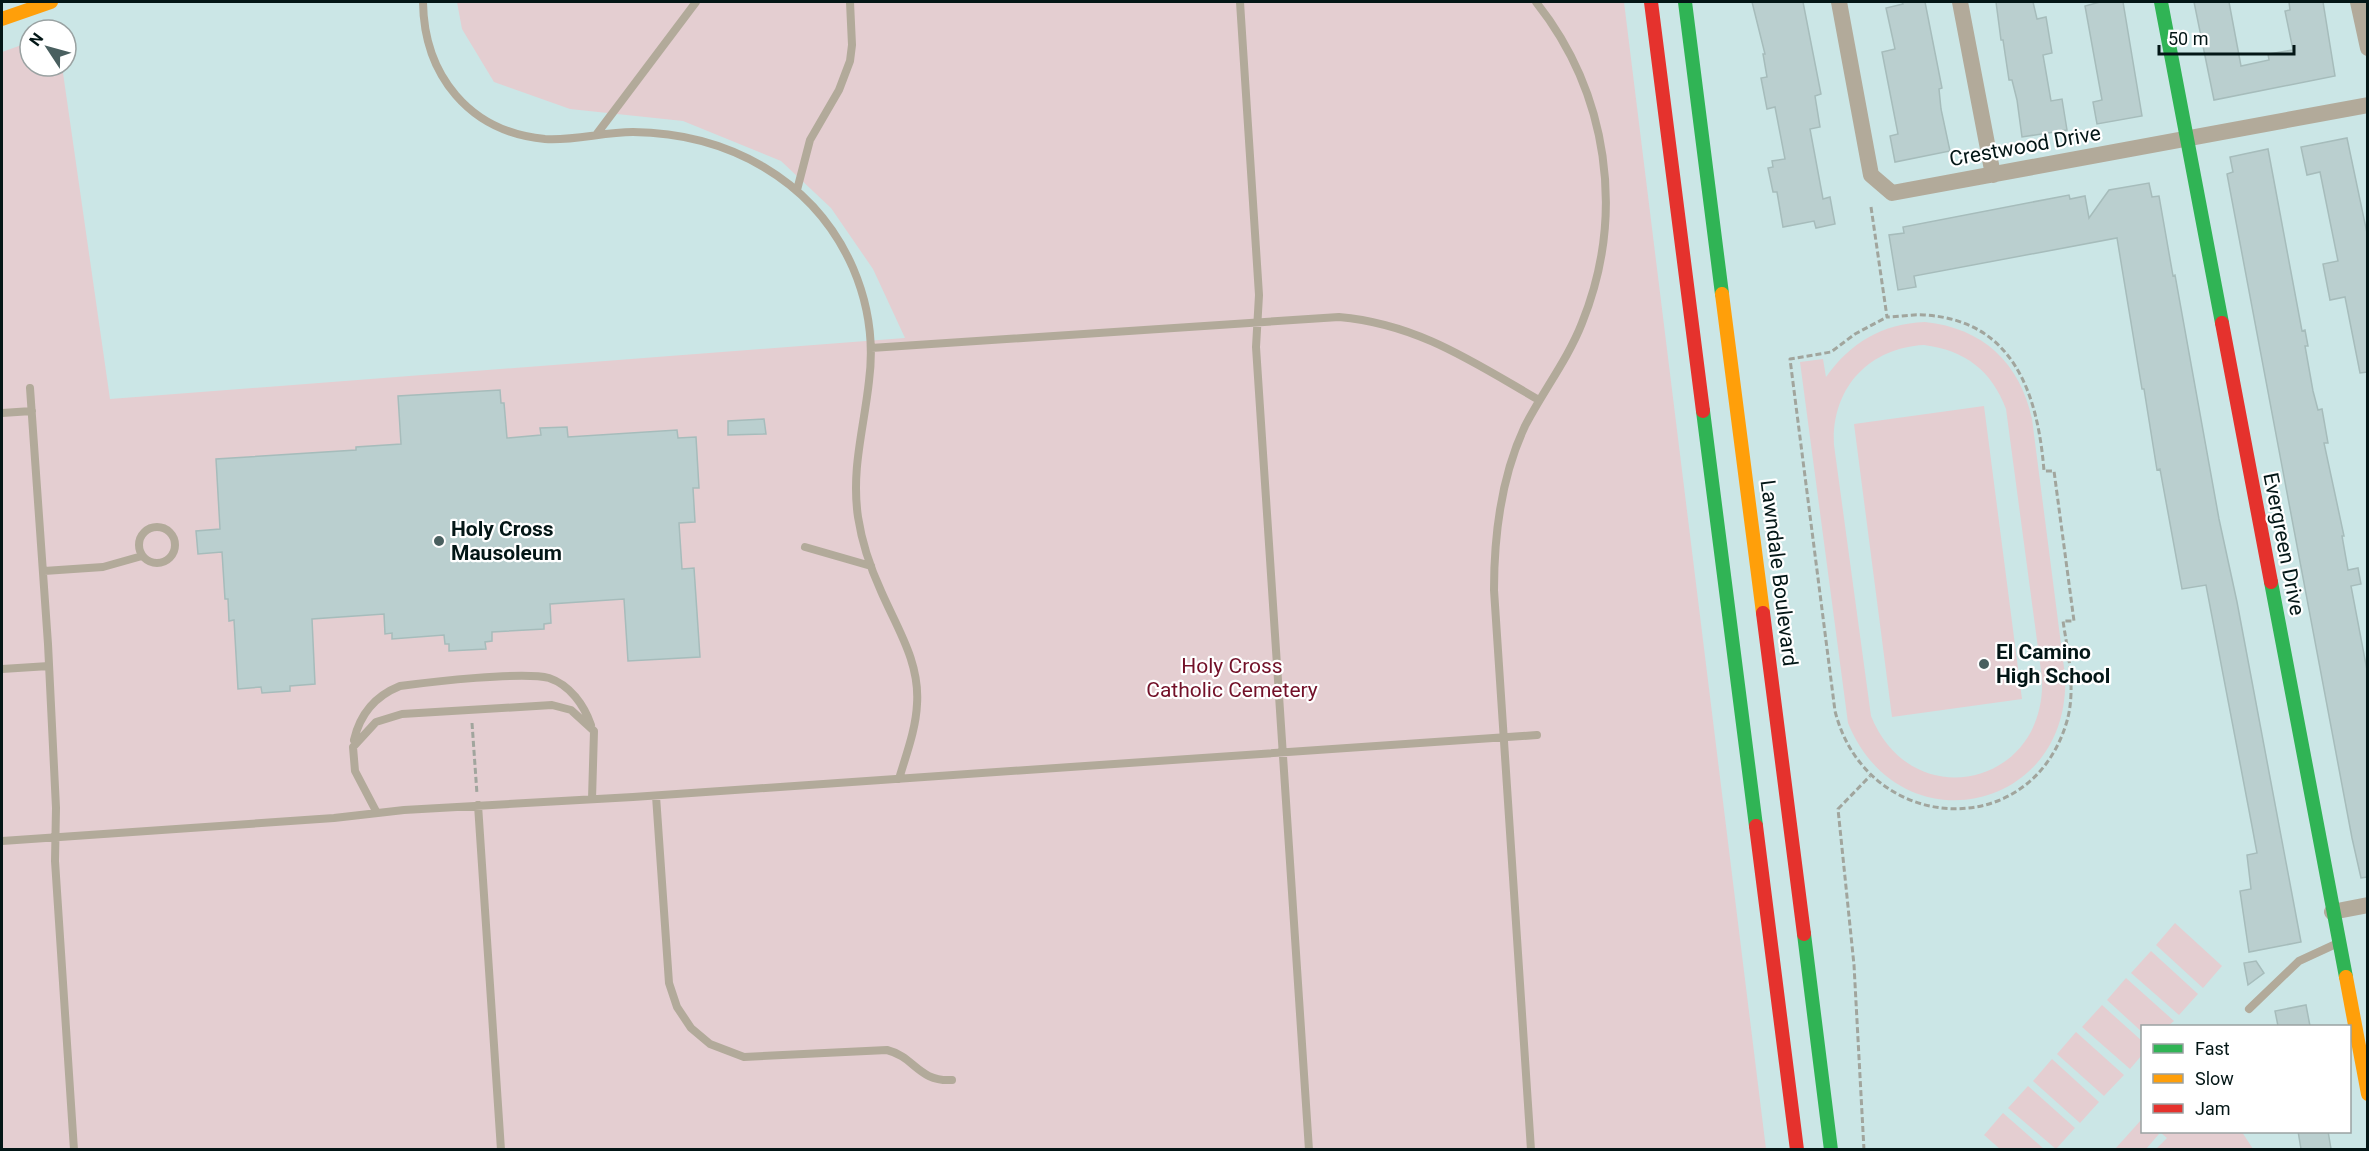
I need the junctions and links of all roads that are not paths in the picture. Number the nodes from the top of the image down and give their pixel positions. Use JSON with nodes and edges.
{"nodes":[{"id":1,"x":51,"y":2,"type":"edge"},
{"id":2,"x":423,"y":2,"type":"edge"},
{"id":3,"x":696,"y":2,"type":"edge"},
{"id":4,"x":850,"y":2,"type":"edge"},
{"id":5,"x":1240,"y":2,"type":"edge"},
{"id":6,"x":1536,"y":2,"type":"edge"},
{"id":7,"x":1651,"y":2,"type":"edge"},
{"id":8,"x":1685,"y":2,"type":"edge"},
{"id":9,"x":1839,"y":2,"type":"edge"},
{"id":10,"x":1960,"y":2,"type":"edge"},
{"id":11,"x":2161,"y":2,"type":"edge"},
{"id":12,"x":2358,"y":2,"type":"edge"},
{"id":13,"x":2,"y":19,"type":"edge"},
{"id":14,"x":2367,"y":48,"type":"edge"},
{"id":15,"x":2367,"y":105,"type":"edge"},
{"id":16,"x":596,"y":135,"type":"junction"},
{"id":17,"x":2186,"y":140,"type":"junction"},
{"id":18,"x":1993,"y":175,"type":"junction"},
{"id":19,"x":798,"y":190,"type":"junction"},
{"id":20,"x":1257,"y":321,"type":"junction"},
{"id":21,"x":871,"y":348,"type":"junction"},
{"id":22,"x":30,"y":388,"type":"dead end"},
{"id":23,"x":1539,"y":400,"type":"junction"},
{"id":24,"x":32,"y":411,"type":"junction"},
{"id":25,"x":2,"y":413,"type":"edge"},
{"id":26,"x":805,"y":547,"type":"dead end"},
{"id":27,"x":142,"y":556,"type":"junction"},
{"id":28,"x":871,"y":566,"type":"junction"},
{"id":29,"x":44,"y":571,"type":"junction"},
{"id":30,"x":49,"y":666,"type":"junction"},
{"id":31,"x":2,"y":669,"type":"edge"},
{"id":32,"x":594,"y":731,"type":"junction"},
{"id":33,"x":1537,"y":735,"type":"dead end"},
{"id":34,"x":1504,"y":737,"type":"junction"},
{"id":35,"x":353,"y":747,"type":"junction"},
{"id":36,"x":1282,"y":753,"type":"junction"},
{"id":37,"x":899,"y":779,"type":"junction"},
{"id":38,"x":656,"y":796,"type":"junction"},
{"id":39,"x":592,"y":799,"type":"junction"},
{"id":40,"x":478,"y":805,"type":"junction"},
{"id":41,"x":377,"y":813,"type":"junction"},
{"id":42,"x":56,"y":838,"type":"junction"},
{"id":43,"x":2,"y":841,"type":"edge"},
{"id":44,"x":2367,"y":905,"type":"edge"},
{"id":45,"x":2332,"y":912,"type":"junction"},
{"id":46,"x":2338,"y":943,"type":"junction"},
{"id":47,"x":2249,"y":1009,"type":"dead end"},
{"id":48,"x":952,"y":1080,"type":"dead end"},
{"id":49,"x":2367,"y":1094,"type":"edge"},
{"id":50,"x":74,"y":1149,"type":"edge"},
{"id":51,"x":501,"y":1149,"type":"edge"},
{"id":52,"x":1309,"y":1149,"type":"edge"},
{"id":53,"x":1531,"y":1149,"type":"edge"},
{"id":54,"x":1797,"y":1149,"type":"edge"},
{"id":55,"x":1832,"y":1149,"type":"edge"}],
"edges":[{"from":1,"to":13,"type":"street"},
{"from":2,"to":16,"type":"lane"},
{"from":3,"to":16,"type":"lane"},
{"from":4,"to":19,"type":"lane"},
{"from":5,"to":20,"type":"lane"},
{"from":6,"to":23,"type":"lane"},
{"from":7,"to":54,"type":"street"},
{"from":8,"to":55,"type":"street","name":"Lawndale Boulevard"},
{"from":9,"to":18,"type":"street","name":"Crestwood Drive"},
{"from":10,"to":18,"type":"street"},
{"from":11,"to":17,"type":"street","name":"Evergreen Drive"},
{"from":12,"to":14,"type":"street"},
{"from":15,"to":17,"type":"street","name":"Crestwood Drive"},
{"from":16,"to":19,"type":"lane"},
{"from":17,"to":18,"type":"street","name":"Crestwood Drive"},
{"from":17,"to":45,"type":"street","name":"Evergreen Drive"},
{"from":19,"to":21,"type":"lane"},
{"from":20,"to":21,"type":"lane"},
{"from":20,"to":23,"type":"lane"},
{"from":20,"to":36,"type":"lane"},
{"from":21,"to":28,"type":"lane"},
{"from":22,"to":24,"type":"lane"},
{"from":23,"to":34,"type":"lane"},
{"from":24,"to":25,"type":"lane"},
{"from":24,"to":29,"type":"lane"},
{"from":26,"to":28,"type":"lane"},
{"from":27,"to":27,"type":"lane"},
{"from":27,"to":29,"type":"lane"},
{"from":28,"to":37,"type":"lane"},
{"from":29,"to":30,"type":"lane"},
{"from":30,"to":31,"type":"lane"},
{"from":30,"to":42,"type":"lane"},
{"from":32,"to":35,"type":"lane"},
{"from":32,"to":35,"type":"lane"},
{"from":32,"to":39,"type":"lane"},
{"from":33,"to":34,"type":"lane"},
{"from":34,"to":36,"type":"lane"},
{"from":34,"to":53,"type":"lane"},
{"from":35,"to":41,"type":"lane"},
{"from":36,"to":37,"type":"lane"},
{"from":36,"to":52,"type":"lane"},
{"from":37,"to":38,"type":"lane"},
{"from":38,"to":39,"type":"lane"},
{"from":38,"to":48,"type":"lane"},
{"from":39,"to":40,"type":"lane"},
{"from":40,"to":41,"type":"lane"},
{"from":40,"to":51,"type":"lane"},
{"from":41,"to":42,"type":"lane"},
{"from":42,"to":43,"type":"lane"},
{"from":42,"to":50,"type":"lane"},
{"from":44,"to":45,"type":"street"},
{"from":45,"to":46,"type":"street","name":"Evergreen Drive"},
{"from":46,"to":47,"type":"lane"},
{"from":46,"to":49,"type":"street","name":"Evergreen Drive"}]}
